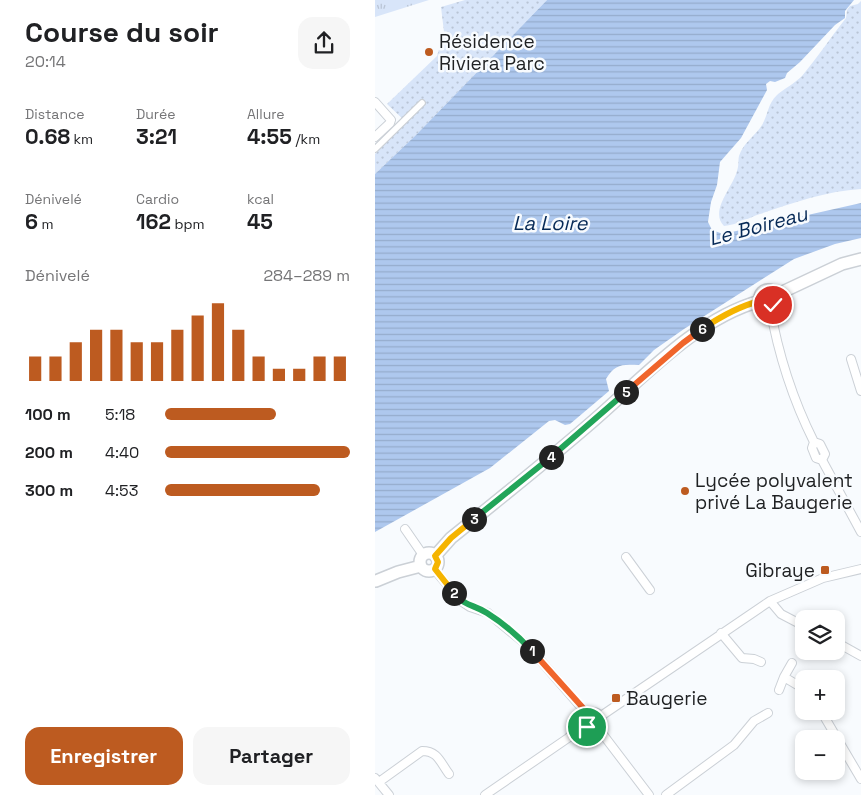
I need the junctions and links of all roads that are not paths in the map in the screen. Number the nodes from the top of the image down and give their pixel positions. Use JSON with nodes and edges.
{"nodes":[{"id":1,"x":375,"y":102,"type":"edge"},
{"id":2,"x":422,"y":103,"type":"dead end"},
{"id":3,"x":375,"y":137,"type":"edge"},
{"id":4,"x":375,"y":149,"type":"edge"},
{"id":5,"x":861,"y":258,"type":"edge"},
{"id":6,"x":765,"y":304,"type":"junction"},
{"id":7,"x":851,"y":359,"type":"dead end"},
{"id":8,"x":861,"y":391,"type":"edge"},
{"id":9,"x":405,"y":529,"type":"dead end"},
{"id":10,"x":861,"y":532,"type":"edge"},
{"id":11,"x":626,"y":557,"type":"dead end"},
{"id":12,"x":426,"y":559,"type":"junction"},
{"id":13,"x":435,"y":569,"type":"joint"},
{"id":14,"x":861,"y":569,"type":"edge"},
{"id":15,"x":375,"y":580,"type":"edge"},
{"id":16,"x":375,"y":588,"type":"edge"},
{"id":17,"x":649,"y":590,"type":"dead end"},
{"id":18,"x":771,"y":601,"type":"junction"},
{"id":19,"x":795,"y":621,"type":"edge"},
{"id":20,"x":721,"y":634,"type":"junction"},
{"id":21,"x":845,"y":647,"type":"edge"},
{"id":22,"x":861,"y":656,"type":"edge"},
{"id":23,"x":761,"y":662,"type":"dead end"},
{"id":24,"x":792,"y":663,"type":"dead end"},
{"id":25,"x":784,"y":677,"type":"junction"},
{"id":26,"x":795,"y":684,"type":"edge"},
{"id":27,"x":779,"y":690,"type":"dead end"},
{"id":28,"x":768,"y":713,"type":"dead end"},
{"id":29,"x":587,"y":714,"type":"junction"},
{"id":30,"x":601,"y":716,"type":"junction"},
{"id":31,"x":826,"y":720,"type":"edge"},
{"id":32,"x":586,"y":725,"type":"junction"},
{"id":33,"x":598,"y":728,"type":"junction"},
{"id":34,"x":449,"y":774,"type":"dead end"},
{"id":35,"x":861,"y":779,"type":"edge"},
{"id":36,"x":377,"y":780,"type":"edge"},
{"id":37,"x":495,"y":792,"type":"edge"},
{"id":38,"x":389,"y":795,"type":"edge"},
{"id":39,"x":485,"y":795,"type":"edge"},
{"id":40,"x":649,"y":795,"type":"edge"},
{"id":41,"x":667,"y":795,"type":"edge"}],
"edges":[{"from":1,"to":3,"type":"street"},
{"from":2,"to":4,"type":"street"},
{"from":5,"to":6,"type":"main road"},
{"from":6,"to":10,"type":"street"},
{"from":6,"to":12,"type":"main road"},
{"from":7,"to":8,"type":"street"},
{"from":9,"to":12,"type":"street"},
{"from":11,"to":17,"type":"street"},
{"from":12,"to":13,"type":"main road"},
{"from":12,"to":15,"type":"main road"},
{"from":13,"to":29,"type":"street"},
{"from":14,"to":18,"type":"street"},
{"from":15,"to":16,"type":"main road"},
{"from":18,"to":19,"type":"street"},
{"from":18,"to":20,"type":"street"},
{"from":20,"to":23,"type":"street"},
{"from":20,"to":30,"type":"street"},
{"from":21,"to":22,"type":"street"},
{"from":24,"to":25,"type":"street"},
{"from":25,"to":26,"type":"street"},
{"from":25,"to":27,"type":"street"},
{"from":28,"to":41,"type":"street"},
{"from":29,"to":30,"type":"street"},
{"from":29,"to":32,"type":"street"},
{"from":30,"to":33,"type":"street"},
{"from":31,"to":35,"type":"street"},
{"from":32,"to":33,"type":"street"},
{"from":32,"to":37,"type":"street"},
{"from":33,"to":40,"type":"street"},
{"from":34,"to":36,"type":"street"},
{"from":36,"to":38,"type":"street"},
{"from":37,"to":39,"type":"street"}]}
